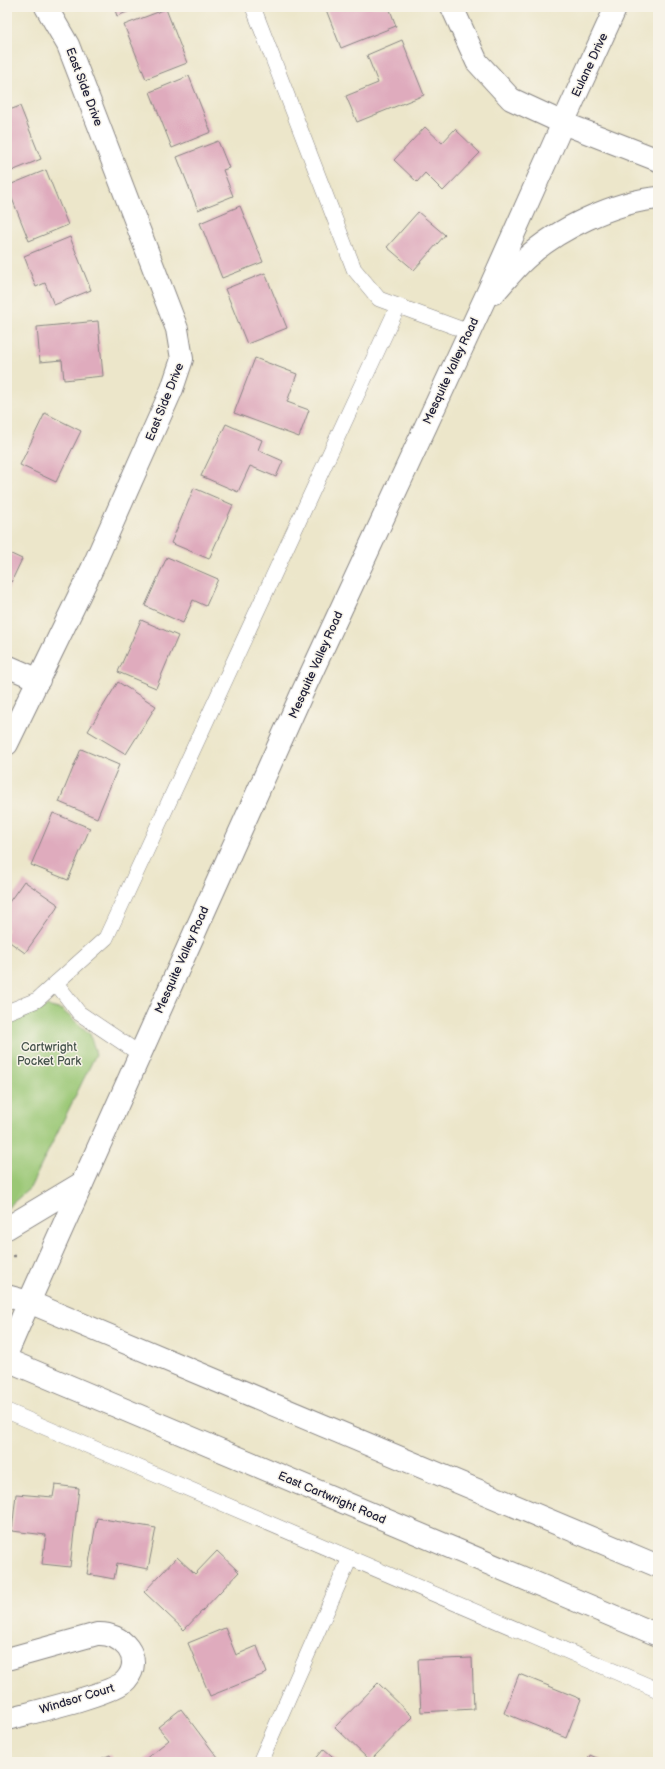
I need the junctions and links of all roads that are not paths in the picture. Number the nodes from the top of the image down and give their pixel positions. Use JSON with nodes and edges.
{"nodes":[{"id":1,"x":46,"y":7,"type":"edge"},
{"id":2,"x":253,"y":7,"type":"edge"},
{"id":3,"x":452,"y":7,"type":"edge"},
{"id":4,"x":616,"y":7,"type":"edge"},
{"id":5,"x":563,"y":123,"type":"junction"},
{"id":6,"x":658,"y":160,"type":"edge"},
{"id":7,"x":658,"y":198,"type":"edge"},
{"id":8,"x":398,"y":306,"type":"junction"},
{"id":9,"x":480,"y":309,"type":"junction"},
{"id":10,"x":469,"y":332,"type":"junction"},
{"id":11,"x":7,"y":666,"type":"edge"},
{"id":12,"x":39,"y":680,"type":"junction"},
{"id":13,"x":7,"y":744,"type":"edge"},
{"id":14,"x":56,"y":983,"type":"junction"},
{"id":15,"x":7,"y":1012,"type":"edge"},
{"id":16,"x":140,"y":1054,"type":"junction"},
{"id":17,"x":82,"y":1183,"type":"junction"},
{"id":18,"x":7,"y":1228,"type":"edge"},
{"id":19,"x":7,"y":1296,"type":"edge"},
{"id":20,"x":29,"y":1302,"type":"junction"},
{"id":21,"x":7,"y":1353,"type":"edge"},
{"id":22,"x":7,"y":1360,"type":"edge"},
{"id":23,"x":7,"y":1411,"type":"edge"},
{"id":24,"x":350,"y":1558,"type":"junction"},
{"id":25,"x":658,"y":1566,"type":"edge"},
{"id":26,"x":658,"y":1635,"type":"edge"},
{"id":27,"x":7,"y":1659,"type":"edge"},
{"id":28,"x":658,"y":1690,"type":"edge"},
{"id":29,"x":7,"y":1719,"type":"edge"},
{"id":30,"x":260,"y":1762,"type":"edge"}],
"edges":[{"from":1,"to":12,"type":"street","name":"East Side Drive"},
{"from":2,"to":8,"type":"lane"},
{"from":3,"to":5,"type":"street"},
{"from":4,"to":5,"type":"street","name":"Eulane Drive"},
{"from":5,"to":6,"type":"street"},
{"from":5,"to":9,"type":"street","name":"Mesquite Valley Road"},
{"from":7,"to":9,"type":"street"},
{"from":8,"to":10,"type":"lane"},
{"from":8,"to":14,"type":"lane"},
{"from":9,"to":10,"type":"street","name":"Mesquite Valley Road"},
{"from":10,"to":16,"type":"street","name":"Mesquite Valley Road"},
{"from":11,"to":12,"type":"street"},
{"from":12,"to":13,"type":"street","name":"East Side Drive"},
{"from":14,"to":15,"type":"lane"},
{"from":14,"to":16,"type":"lane"},
{"from":16,"to":17,"type":"street","name":"Mesquite Valley Road"},
{"from":17,"to":18,"type":"street"},
{"from":17,"to":20,"type":"street","name":"Mesquite Valley Road"},
{"from":19,"to":20,"type":"street"},
{"from":20,"to":21,"type":"street","name":"Mesquite Valley Road"},
{"from":20,"to":25,"type":"street"},
{"from":22,"to":26,"type":"street","name":"East Cartwright Road"},
{"from":23,"to":24,"type":"lane"},
{"from":24,"to":28,"type":"lane"},
{"from":24,"to":30,"type":"lane"},
{"from":27,"to":29,"type":"street","name":"Windsor Court"}]}
